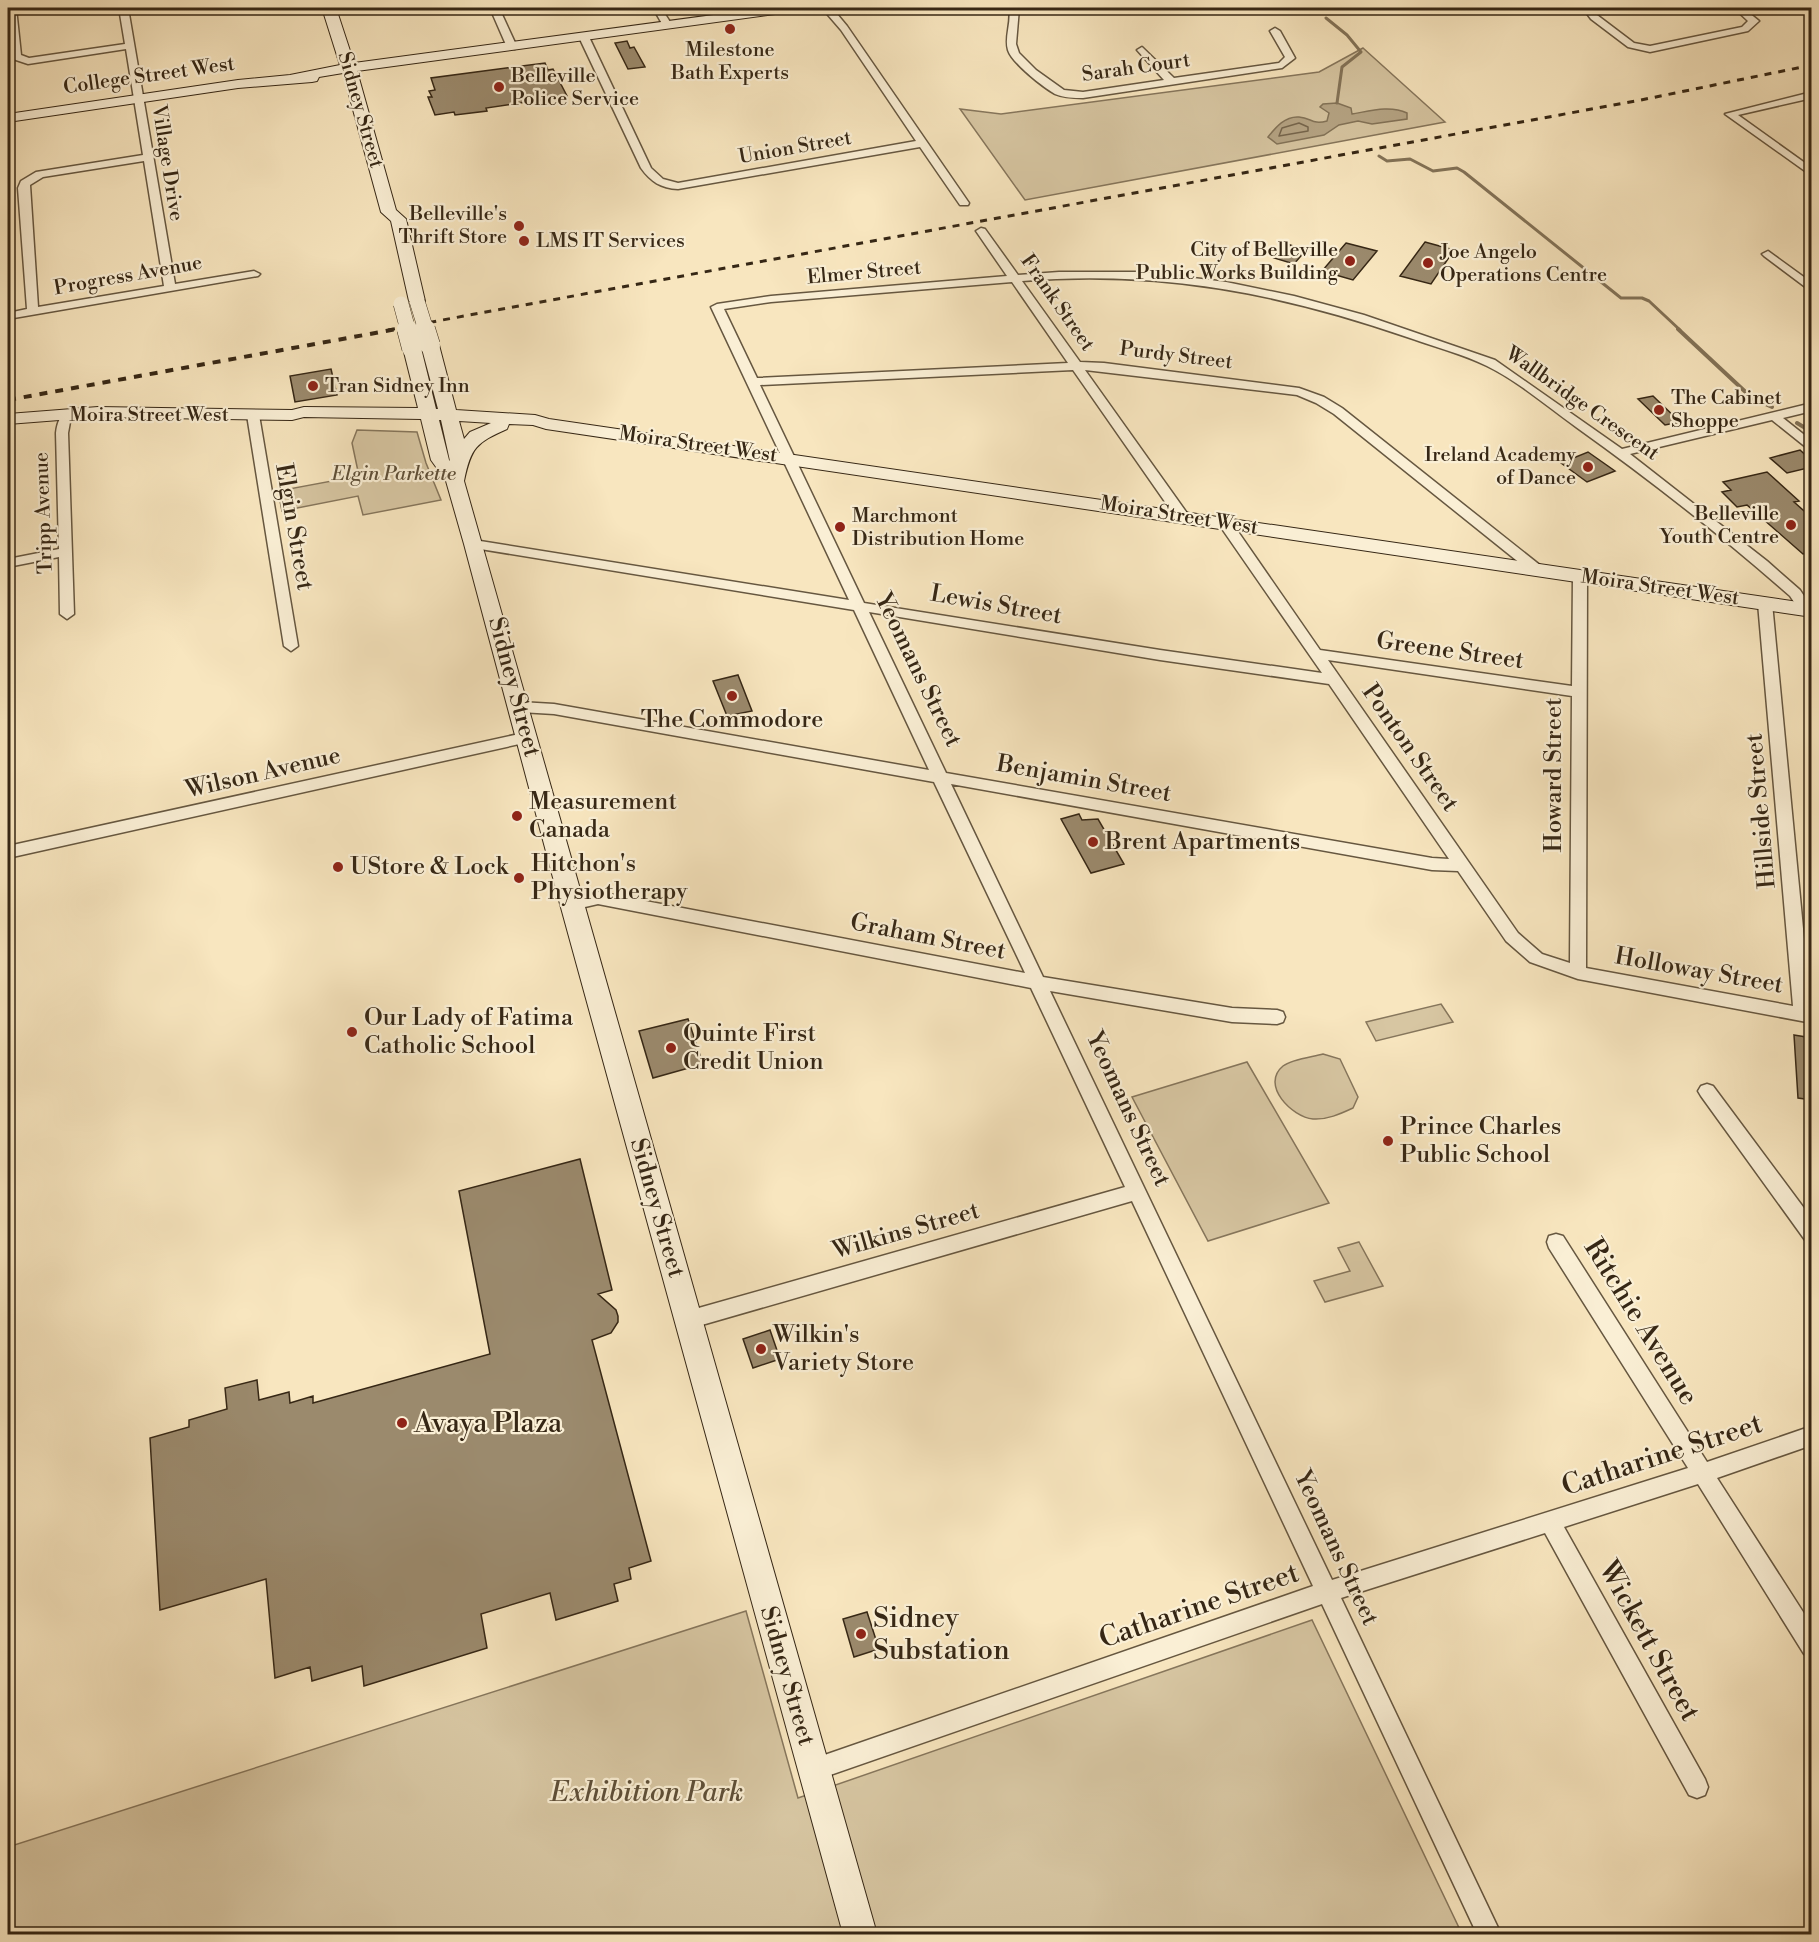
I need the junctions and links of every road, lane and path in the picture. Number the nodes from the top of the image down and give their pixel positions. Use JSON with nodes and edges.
{"nodes":[{"id":1,"x":11,"y":8,"type":"edge"},
{"id":2,"x":124,"y":8,"type":"edge"},
{"id":3,"x":329,"y":8,"type":"edge"},
{"id":4,"x":494,"y":8,"type":"edge"},
{"id":5,"x":657,"y":8,"type":"edge"},
{"id":6,"x":790,"y":8,"type":"edge"},
{"id":7,"x":827,"y":8,"type":"edge"},
{"id":8,"x":1014,"y":8,"type":"edge"},
{"id":9,"x":1596,"y":8,"type":"edge"},
{"id":10,"x":1738,"y":8,"type":"edge"},
{"id":11,"x":667,"y":25,"type":"junction"},
{"id":12,"x":1275,"y":31,"type":"dead end"},
{"id":13,"x":584,"y":37,"type":"junction"},
{"id":14,"x":130,"y":46,"type":"junction"},
{"id":15,"x":512,"y":48,"type":"junction"},
{"id":16,"x":1142,"y":50,"type":"dead end"},
{"id":17,"x":422,"y":60,"type":"junction"},
{"id":18,"x":350,"y":70,"type":"junction"},
{"id":19,"x":1171,"y":81,"type":"junction"},
{"id":20,"x":1812,"y":95,"type":"edge"},
{"id":21,"x":138,"y":99,"type":"junction"},
{"id":22,"x":361,"y":107,"type":"junction"},
{"id":23,"x":8,"y":118,"type":"edge"},
{"id":24,"x":923,"y":143,"type":"junction"},
{"id":25,"x":148,"y":157,"type":"junction"},
{"id":26,"x":1812,"y":173,"type":"edge"},
{"id":27,"x":964,"y":203,"type":"dead end"},
{"id":28,"x":389,"y":212,"type":"junction"},
{"id":29,"x":384,"y":231,"type":"dead end"},
{"id":30,"x":981,"y":231,"type":"dead end"},
{"id":31,"x":1768,"y":254,"type":"dead end"},
{"id":32,"x":254,"y":274,"type":"dead end"},
{"id":33,"x":1015,"y":278,"type":"junction"},
{"id":34,"x":396,"y":285,"type":"dead end"},
{"id":35,"x":170,"y":288,"type":"junction"},
{"id":36,"x":1812,"y":288,"type":"edge"},
{"id":37,"x":409,"y":303,"type":"junction"},
{"id":38,"x":717,"y":307,"type":"joint"},
{"id":39,"x":33,"y":312,"type":"junction"},
{"id":40,"x":8,"y":316,"type":"edge"},
{"id":41,"x":1078,"y":366,"type":"junction"},
{"id":42,"x":419,"y":376,"type":"junction"},
{"id":43,"x":752,"y":382,"type":"junction"},
{"id":44,"x":1812,"y":407,"type":"edge"},
{"id":45,"x":366,"y":412,"type":"junction"},
{"id":46,"x":70,"y":414,"type":"junction"},
{"id":47,"x":253,"y":415,"type":"junction"},
{"id":48,"x":292,"y":415,"type":"junction"},
{"id":49,"x":1774,"y":416,"type":"junction"},
{"id":50,"x":429,"y":417,"type":"junction"},
{"id":51,"x":449,"y":418,"type":"junction"},
{"id":52,"x":8,"y":420,"type":"edge"},
{"id":53,"x":546,"y":424,"type":"junction"},
{"id":54,"x":501,"y":425,"type":"junction"},
{"id":55,"x":1812,"y":448,"type":"edge"},
{"id":56,"x":1620,"y":453,"type":"junction"},
{"id":57,"x":460,"y":457,"type":"junction"},
{"id":58,"x":787,"y":458,"type":"junction"},
{"id":59,"x":455,"y":481,"type":"junction"},
{"id":60,"x":1182,"y":516,"type":"junction"},
{"id":61,"x":1225,"y":523,"type":"junction"},
{"id":62,"x":474,"y":543,"type":"junction"},
{"id":63,"x":65,"y":552,"type":"junction"},
{"id":64,"x":8,"y":563,"type":"edge"},
{"id":65,"x":1536,"y":569,"type":"junction"},
{"id":66,"x":1580,"y":576,"type":"junction"},
{"id":67,"x":856,"y":604,"type":"junction"},
{"id":68,"x":1790,"y":607,"type":"edge"},
{"id":69,"x":67,"y":614,"type":"dead end"},
{"id":70,"x":291,"y":646,"type":"dead end"},
{"id":71,"x":1316,"y":654,"type":"junction"},
{"id":72,"x":1334,"y":680,"type":"junction"},
{"id":73,"x":1578,"y":692,"type":"junction"},
{"id":74,"x":519,"y":707,"type":"junction"},
{"id":75,"x":528,"y":737,"type":"junction"},
{"id":76,"x":940,"y":778,"type":"junction"},
{"id":77,"x":8,"y":852,"type":"edge"},
{"id":78,"x":1463,"y":865,"type":"junction"},
{"id":79,"x":572,"y":904,"type":"junction"},
{"id":80,"x":1578,"y":973,"type":"junction"},
{"id":81,"x":1038,"y":982,"type":"junction"},
{"id":82,"x":1807,"y":1015,"type":"edge"},
{"id":83,"x":1276,"y":1017,"type":"dead end"},
{"id":84,"x":1707,"y":1091,"type":"dead end"},
{"id":85,"x":1138,"y":1191,"type":"junction"},
{"id":86,"x":1812,"y":1234,"type":"edge"},
{"id":87,"x":1556,"y":1242,"type":"dead end"},
{"id":88,"x":688,"y":1320,"type":"junction"},
{"id":89,"x":1812,"y":1435,"type":"edge"},
{"id":90,"x":1703,"y":1473,"type":"junction"},
{"id":91,"x":1550,"y":1522,"type":"junction"},
{"id":92,"x":1327,"y":1592,"type":"junction"},
{"id":93,"x":1812,"y":1646,"type":"edge"},
{"id":94,"x":813,"y":1770,"type":"junction"},
{"id":95,"x":1697,"y":1787,"type":"dead end"},
{"id":96,"x":860,"y":1935,"type":"edge"},
{"id":97,"x":1490,"y":1935,"type":"edge"}],
"edges":[{"from":1,"to":14,"type":"street"},
{"from":2,"to":14,"type":"street","name":"Village Drive"},
{"from":3,"to":18,"type":"main road","name":"Sidney Street"},
{"from":4,"to":15,"type":"street"},
{"from":5,"to":11,"type":"street"},
{"from":6,"to":11,"type":"main road","name":"College Street West"},
{"from":7,"to":24,"type":"street"},
{"from":8,"to":19,"type":"street","name":"Sarah Court"},
{"from":9,"to":10,"type":"street"},
{"from":11,"to":13,"type":"main road","name":"College Street West"},
{"from":12,"to":19,"type":"street","name":"Sarah Court"},
{"from":13,"to":15,"type":"main road","name":"College Street West"},
{"from":13,"to":24,"type":"street","name":"Union Street"},
{"from":14,"to":21,"type":"street","name":"Village Drive"},
{"from":15,"to":17,"type":"main road","name":"College Street West"},
{"from":16,"to":19,"type":"street"},
{"from":17,"to":18,"type":"main road","name":"College Street West"},
{"from":17,"to":22,"type":"main road"},
{"from":18,"to":21,"type":"main road","name":"College Street West"},
{"from":18,"to":22,"type":"main road","name":"Sidney Street"},
{"from":20,"to":26,"type":"street"},
{"from":21,"to":23,"type":"main road","name":"College Street West"},
{"from":21,"to":25,"type":"street","name":"Village Drive"},
{"from":22,"to":28,"type":"main road","name":"Sidney Street"},
{"from":24,"to":27,"type":"street"},
{"from":25,"to":35,"type":"street","name":"Village Drive"},
{"from":25,"to":39,"type":"street"},
{"from":28,"to":29,"type":"main road","name":"Sidney Street"},
{"from":28,"to":37,"type":"main road","name":"Sidney Street"},
{"from":30,"to":33,"type":"street","name":"Frank Street"},
{"from":31,"to":36,"type":"street"},
{"from":32,"to":35,"type":"street","name":"Progress Avenue"},
{"from":33,"to":38,"type":"street","name":"Elmer Street"},
{"from":33,"to":41,"type":"street","name":"Frank Street"},
{"from":33,"to":56,"type":"street","name":"Wallbridge Crescent"},
{"from":34,"to":37,"type":"main road","name":"Sidney Street"},
{"from":35,"to":39,"type":"street","name":"Progress Avenue"},
{"from":37,"to":42,"type":"main road","name":"Sidney Street","bridge":true},
{"from":37,"to":51,"type":"main road","name":"Sidney Street","bridge":true},
{"from":38,"to":43,"type":"street","name":"Yeomans Street"},
{"from":39,"to":40,"type":"street","name":"Progress Avenue"},
{"from":41,"to":43,"type":"street","name":"Purdy Street"},
{"from":41,"to":60,"type":"street","name":"Frank Street"},
{"from":41,"to":65,"type":"street","name":"Purdy Street"},
{"from":42,"to":45,"type":"main road"},
{"from":42,"to":50,"type":"main road","name":"Sidney Street"},
{"from":43,"to":58,"type":"street","name":"Yeomans Street"},
{"from":44,"to":49,"type":"street"},
{"from":45,"to":48,"type":"main road","name":"Moira Street West"},
{"from":45,"to":50,"type":"main road","name":"Moira Street West"},
{"from":46,"to":47,"type":"main road","name":"Moira Street West"},
{"from":46,"to":52,"type":"main road","name":"Moira Street West"},
{"from":46,"to":63,"type":"street","name":"Tripp Avenue"},
{"from":47,"to":48,"type":"main road","name":"Moira Street West"},
{"from":47,"to":70,"type":"street","name":"Elgin Street"},
{"from":48,"to":50,"type":"main road","name":"Moira Street West"},
{"from":49,"to":55,"type":"street"},
{"from":49,"to":56,"type":"street"},
{"from":50,"to":51,"type":"main road","name":"Moira Street West"},
{"from":50,"to":59,"type":"main road","name":"Sidney Street"},
{"from":51,"to":53,"type":"main road","name":"Moira Street West"},
{"from":51,"to":54,"type":"main road","name":"Moira Street West"},
{"from":51,"to":57,"type":"main road","name":"Sidney Street"},
{"from":53,"to":54,"type":"main road","name":"Moira Street West"},
{"from":53,"to":58,"type":"main road","name":"Moira Street West"},
{"from":54,"to":57,"type":"main road"},
{"from":56,"to":68,"type":"street","name":"Wallbridge Crescent"},
{"from":57,"to":59,"type":"main road","name":"Sidney Street"},
{"from":58,"to":60,"type":"main road","name":"Moira Street West"},
{"from":58,"to":67,"type":"street","name":"Yeomans Street"},
{"from":59,"to":62,"type":"main road","name":"Sidney Street"},
{"from":60,"to":61,"type":"main road","name":"Moira Street West"},
{"from":61,"to":65,"type":"main road","name":"Moira Street West"},
{"from":61,"to":71,"type":"street","name":"Ponton Street"},
{"from":62,"to":67,"type":"street","name":"Lewis Street"},
{"from":62,"to":74,"type":"main road","name":"Sidney Street"},
{"from":63,"to":64,"type":"street"},
{"from":63,"to":69,"type":"street","name":"Tripp Avenue"},
{"from":65,"to":66,"type":"main road","name":"Moira Street West"},
{"from":66,"to":68,"type":"main road","name":"Moira Street West"},
{"from":66,"to":73,"type":"street","name":"Howard Street"},
{"from":67,"to":72,"type":"street","name":"Lewis Street"},
{"from":67,"to":76,"type":"street","name":"Yeomans Street"},
{"from":68,"to":82,"type":"street","name":"Hillside Street"},
{"from":71,"to":72,"type":"street","name":"Ponton Street"},
{"from":71,"to":73,"type":"street","name":"Greene Street"},
{"from":72,"to":78,"type":"street","name":"Ponton Street"},
{"from":73,"to":80,"type":"street","name":"Howard Street"},
{"from":74,"to":75,"type":"main road","name":"Sidney Street"},
{"from":74,"to":76,"type":"street","name":"Benjamin Street"},
{"from":75,"to":77,"type":"street","name":"Wilson Avenue"},
{"from":75,"to":79,"type":"main road","name":"Sidney Street"},
{"from":76,"to":78,"type":"street","name":"Benjamin Street"},
{"from":76,"to":81,"type":"street","name":"Yeomans Street"},
{"from":78,"to":80,"type":"street","name":"Ponton Street"},
{"from":79,"to":81,"type":"street","name":"Graham Street"},
{"from":79,"to":88,"type":"main road","name":"Sidney Street"},
{"from":80,"to":82,"type":"street","name":"Holloway Street"},
{"from":81,"to":83,"type":"street","name":"Graham Street"},
{"from":81,"to":85,"type":"street","name":"Yeomans Street"},
{"from":84,"to":86,"type":"street"},
{"from":85,"to":88,"type":"street","name":"Wilkins Street"},
{"from":85,"to":92,"type":"street","name":"Yeomans Street"},
{"from":87,"to":90,"type":"street","name":"Ritchie Avenue"},
{"from":88,"to":94,"type":"main road","name":"Sidney Street"},
{"from":89,"to":90,"type":"street","name":"Catharine Street"},
{"from":90,"to":91,"type":"street","name":"Catharine Street"},
{"from":90,"to":93,"type":"street","name":"Ritchie Avenue"},
{"from":91,"to":92,"type":"street","name":"Catharine Street"},
{"from":91,"to":95,"type":"street","name":"Wickett Street"},
{"from":92,"to":94,"type":"street","name":"Catharine Street"},
{"from":92,"to":97,"type":"street","name":"Yeomans Street"},
{"from":94,"to":96,"type":"main road","name":"Sidney Street"}]}
